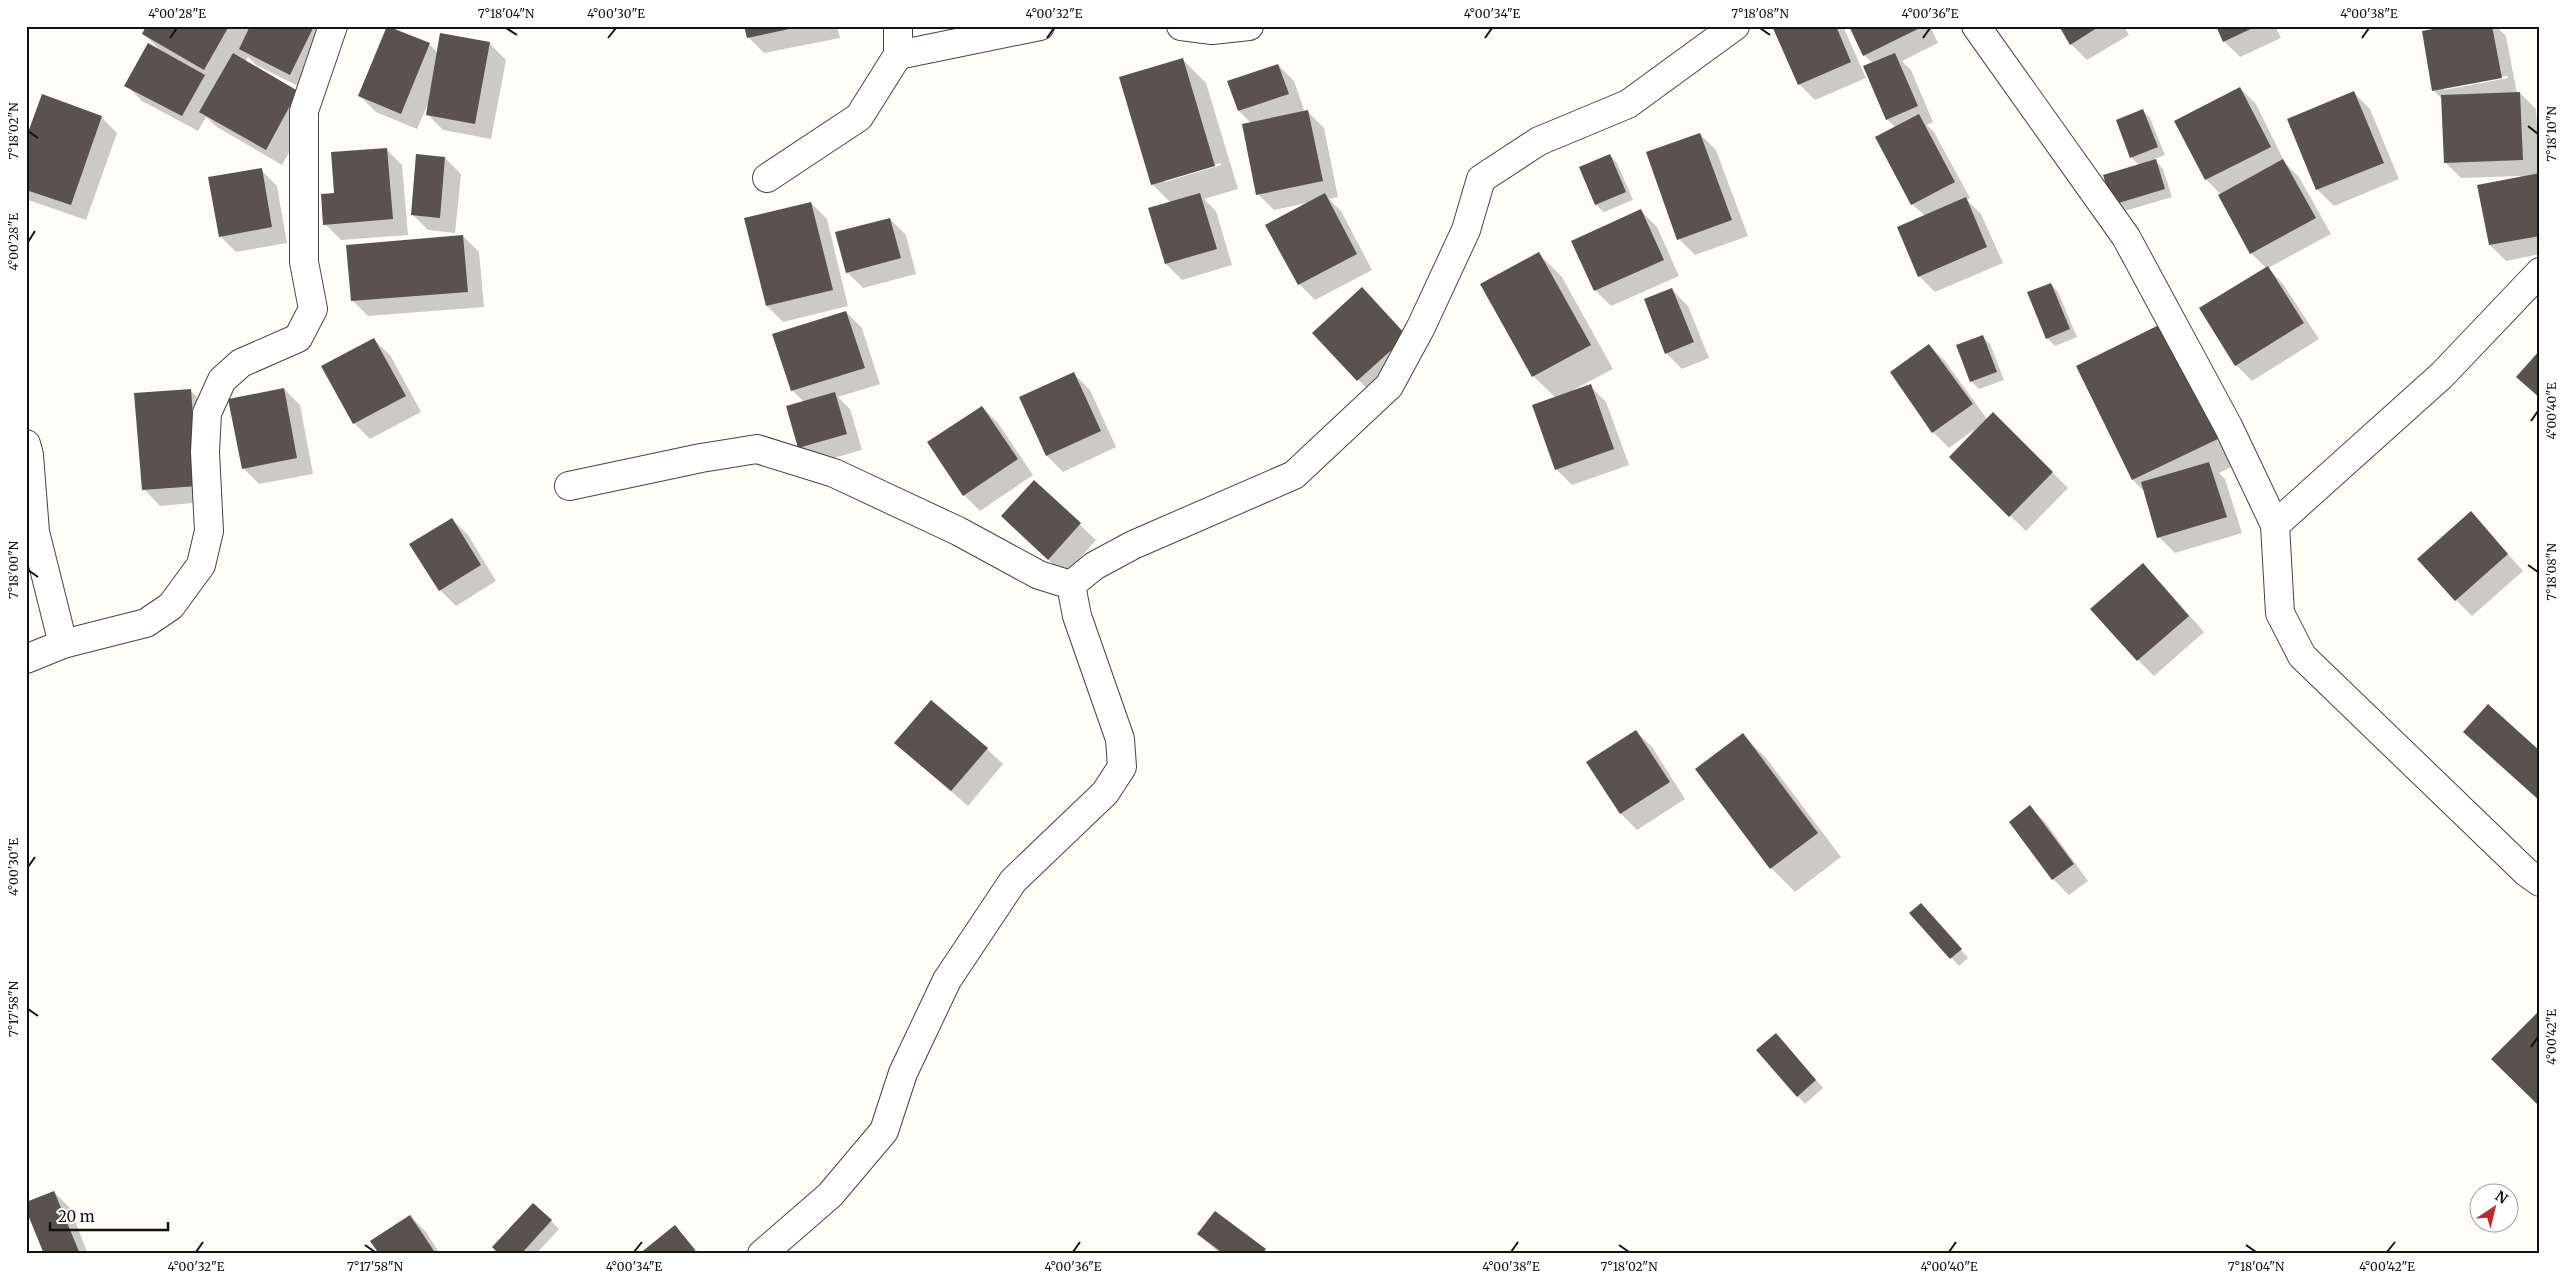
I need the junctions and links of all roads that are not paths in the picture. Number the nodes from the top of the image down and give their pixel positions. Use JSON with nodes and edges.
{"nodes":[{"id":1,"x":333,"y":26,"type":"edge"},
{"id":2,"x":898,"y":26,"type":"edge"},
{"id":3,"x":1040,"y":26,"type":"edge"},
{"id":4,"x":1181,"y":26,"type":"edge"},
{"id":5,"x":1249,"y":26,"type":"edge"},
{"id":6,"x":1735,"y":26,"type":"edge"},
{"id":7,"x":1976,"y":26,"type":"edge"},
{"id":8,"x":898,"y":55,"type":"junction"},
{"id":9,"x":767,"y":178,"type":"dead end"},
{"id":10,"x":2540,"y":272,"type":"edge"},
{"id":11,"x":26,"y":444,"type":"edge"},
{"id":12,"x":569,"y":486,"type":"dead end"},
{"id":13,"x":2275,"y":525,"type":"junction"},
{"id":14,"x":1071,"y":585,"type":"junction"},
{"id":15,"x":63,"y":644,"type":"junction"},
{"id":16,"x":26,"y":659,"type":"edge"},
{"id":17,"x":2540,"y":882,"type":"edge"},
{"id":18,"x":762,"y":1254,"type":"edge"}],
"edges":[{"from":1,"to":15,"type":"street"},
{"from":2,"to":8,"type":"street"},
{"from":3,"to":8,"type":"street"},
{"from":4,"to":5,"type":"street"},
{"from":6,"to":14,"type":"street"},
{"from":7,"to":13,"type":"street"},
{"from":8,"to":9,"type":"street"},
{"from":10,"to":13,"type":"street"},
{"from":11,"to":15,"type":"street"},
{"from":12,"to":14,"type":"street"},
{"from":13,"to":17,"type":"street"},
{"from":14,"to":18,"type":"street"},
{"from":15,"to":16,"type":"street"}]}
